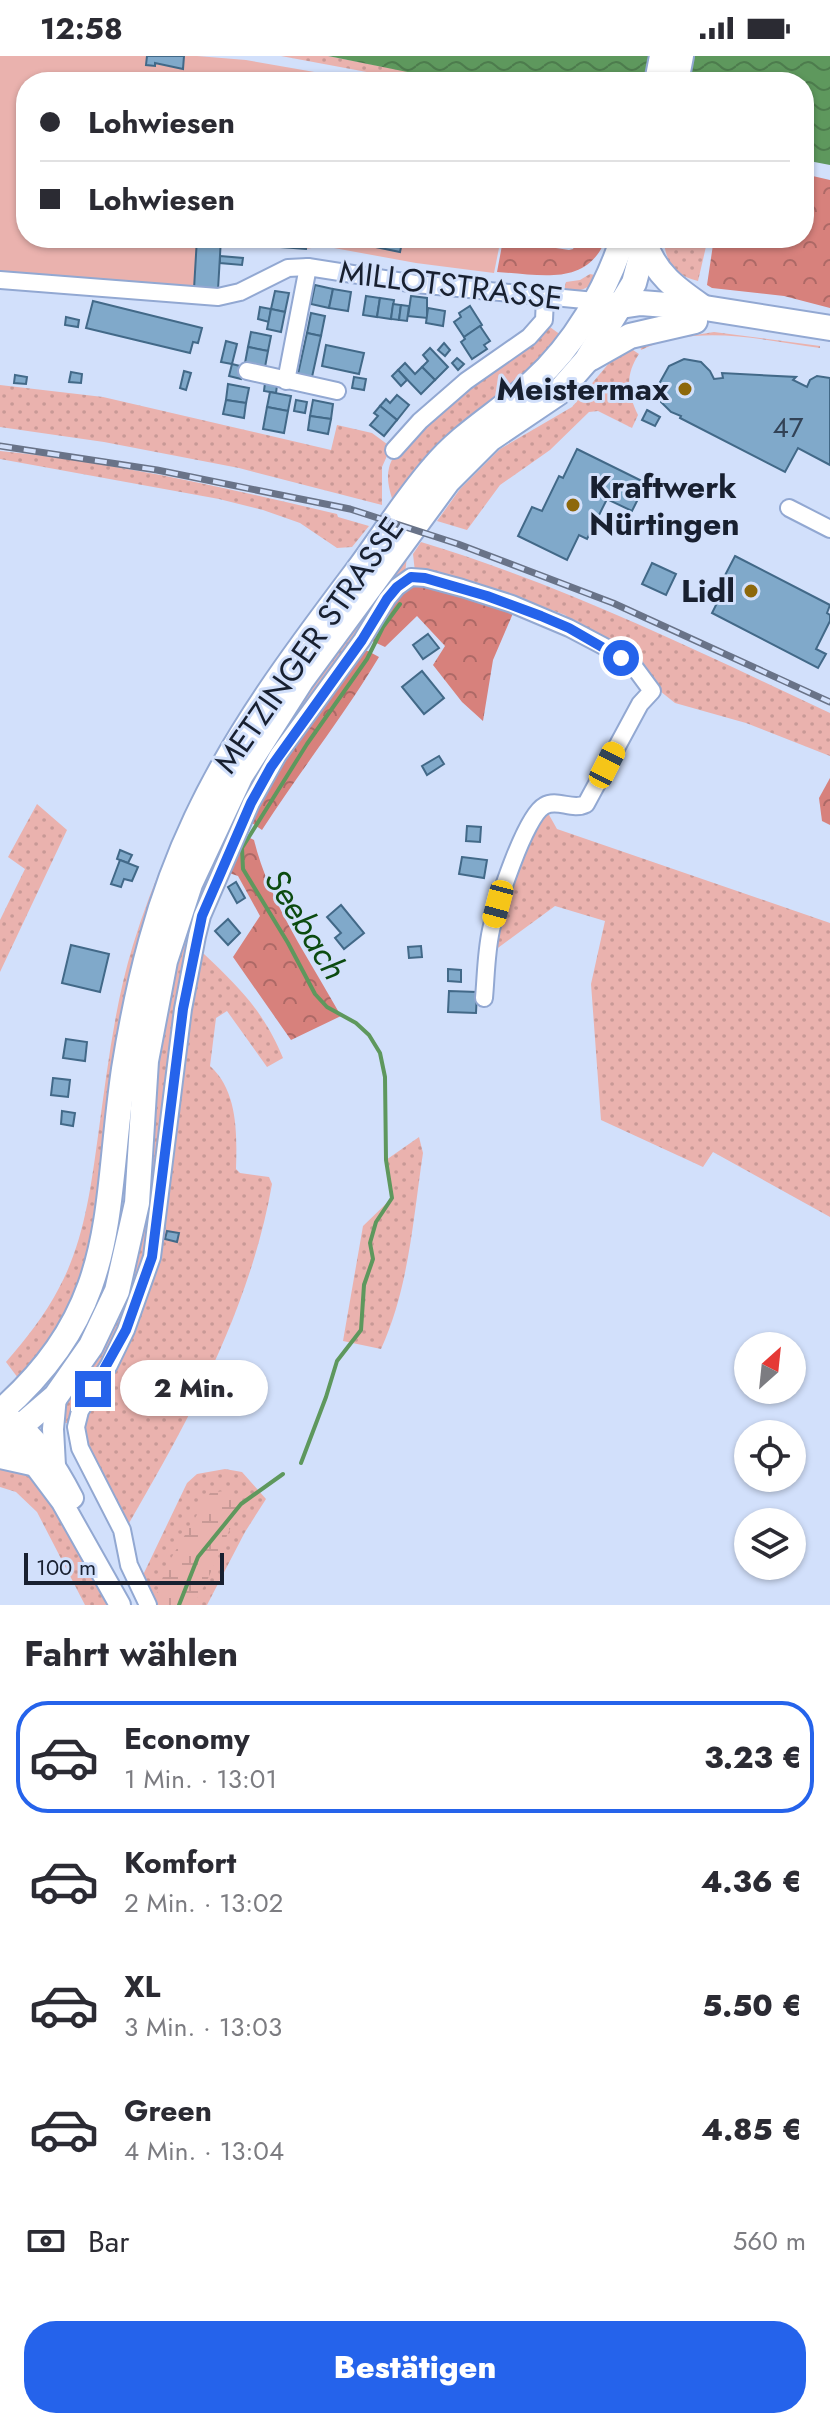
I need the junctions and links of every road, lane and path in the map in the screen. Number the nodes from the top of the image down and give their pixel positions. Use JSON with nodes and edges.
{"nodes":[{"id":1,"x":632,"y":248,"type":"edge"},
{"id":2,"x":637,"y":248,"type":"edge"},
{"id":3,"x":644,"y":248,"type":"edge"},
{"id":4,"x":308,"y":267,"type":"junction"},
{"id":5,"x":0,"y":280,"type":"edge"},
{"id":6,"x":545,"y":298,"type":"junction"},
{"id":7,"x":595,"y":301,"type":"junction"},
{"id":8,"x":627,"y":310,"type":"junction"},
{"id":9,"x":700,"y":315,"type":"junction"},
{"id":10,"x":830,"y":328,"type":"edge"},
{"id":11,"x":586,"y":361,"type":"junction"},
{"id":12,"x":247,"y":371,"type":"dead end"},
{"id":13,"x":286,"y":381,"type":"junction"},
{"id":14,"x":337,"y":391,"type":"dead end"},
{"id":15,"x":394,"y":450,"type":"dead end"},
{"id":16,"x":789,"y":508,"type":"dead end"},
{"id":17,"x":830,"y":529,"type":"edge"},
{"id":18,"x":484,"y":998,"type":"dead end"},
{"id":19,"x":56,"y":1396,"type":"junction"},
{"id":20,"x":0,"y":1412,"type":"edge"},
{"id":21,"x":11,"y":1435,"type":"edge"},
{"id":22,"x":0,"y":1458,"type":"edge"},
{"id":23,"x":46,"y":1466,"type":"junction"},
{"id":24,"x":120,"y":1605,"type":"edge"},
{"id":25,"x":148,"y":1605,"type":"edge"}],
"edges":[{"from":1,"to":7,"type":"main road","name":"METZINGER STRASSE"},
{"from":2,"to":8,"type":"main road"},
{"from":3,"to":9,"type":"main road"},
{"from":4,"to":5,"type":"street","name":"MILLOTSTRASSE"},
{"from":4,"to":6,"type":"street","name":"MILLOTSTRASSE"},
{"from":4,"to":13,"type":"street","name":"MILLOTSTRASSE"},
{"from":6,"to":7,"type":"street","name":"MILLOTSTRASSE"},
{"from":6,"to":15,"type":"street"},
{"from":7,"to":8,"type":"main road"},
{"from":7,"to":20,"type":"main road","name":"METZINGER STRASSE"},
{"from":8,"to":9,"type":"main road"},
{"from":8,"to":11,"type":"main road"},
{"from":9,"to":10,"type":"main road"},
{"from":9,"to":11,"type":"main road"},
{"from":11,"to":19,"type":"main road","name":"METZINGER STRASSE"},
{"from":12,"to":13,"type":"street"},
{"from":13,"to":14,"type":"street"},
{"from":16,"to":17,"type":"street"},
{"from":18,"to":25,"type":"street"},
{"from":19,"to":21,"type":"main road","name":"METZINGER STRASSE"},
{"from":19,"to":23,"type":"street"},
{"from":20,"to":21,"type":"street"},
{"from":21,"to":23,"type":"street"},
{"from":22,"to":23,"type":"street"},
{"from":23,"to":24,"type":"street"}]}
